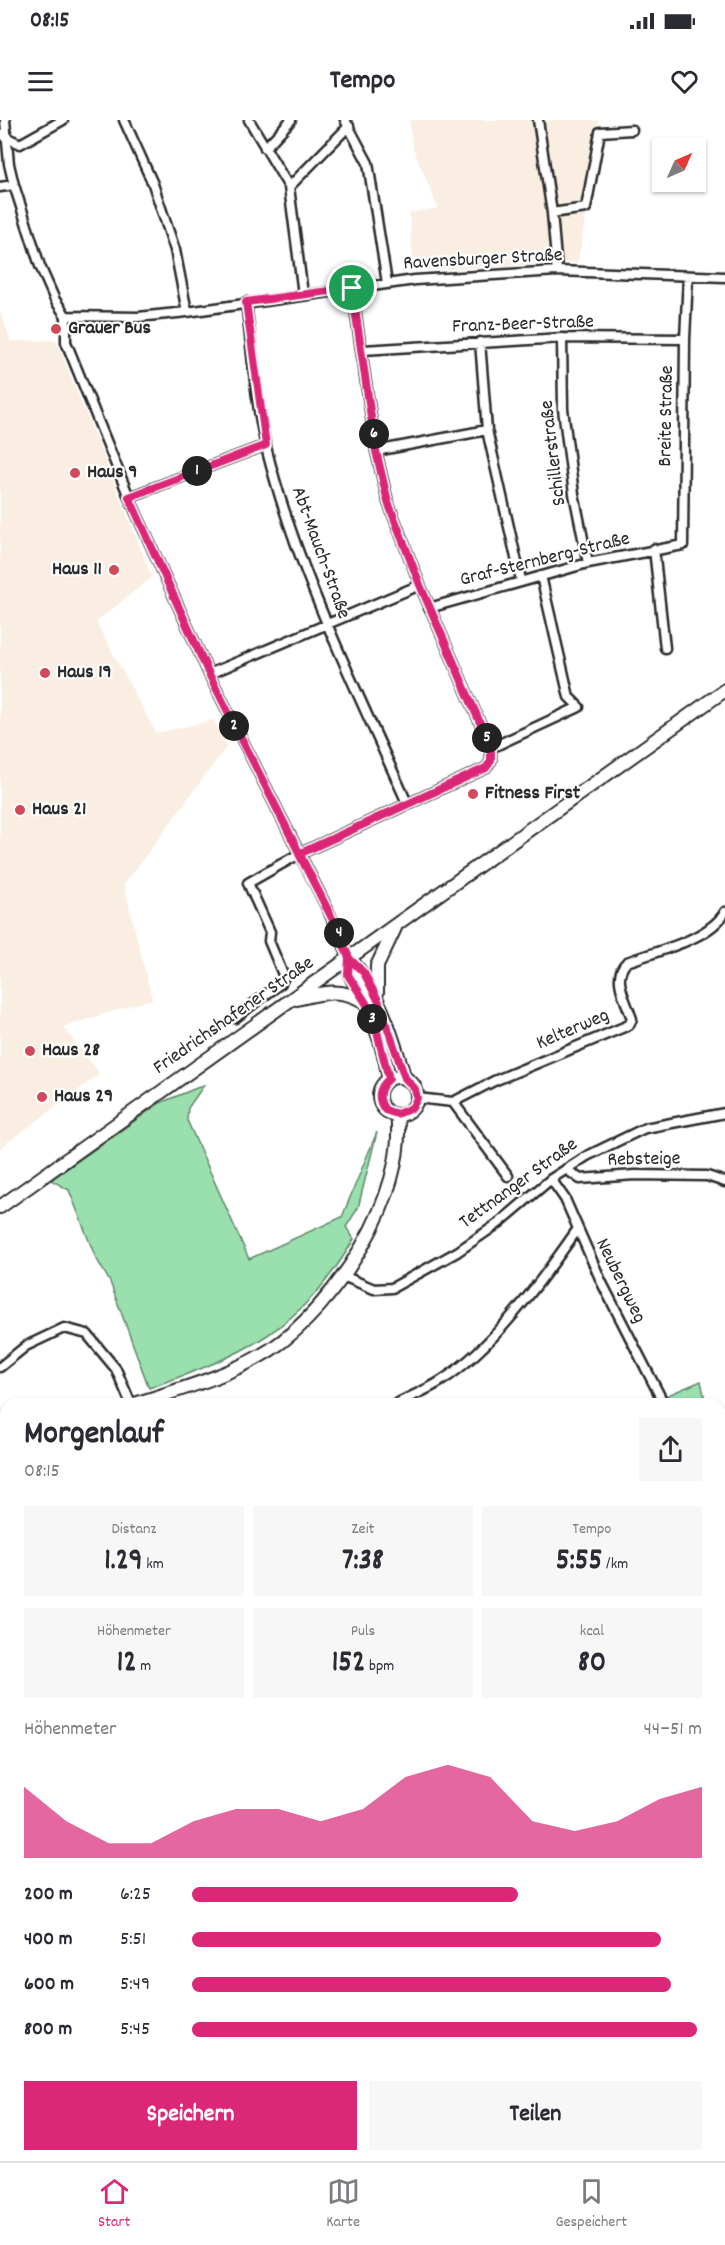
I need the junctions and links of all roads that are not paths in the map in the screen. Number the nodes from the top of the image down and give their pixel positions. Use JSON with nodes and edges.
{"nodes":[{"id":1,"x":5,"y":120,"type":"edge"},
{"id":2,"x":63,"y":120,"type":"edge"},
{"id":3,"x":124,"y":120,"type":"edge"},
{"id":4,"x":249,"y":120,"type":"edge"},
{"id":5,"x":291,"y":120,"type":"edge"},
{"id":6,"x":538,"y":120,"type":"edge"},
{"id":7,"x":347,"y":123,"type":"edge"},
{"id":8,"x":632,"y":130,"type":"dead end"},
{"id":9,"x":3,"y":135,"type":"edge"},
{"id":10,"x":265,"y":148,"type":"junction"},
{"id":11,"x":14,"y":185,"type":"junction"},
{"id":12,"x":289,"y":187,"type":"junction"},
{"id":13,"x":0,"y":188,"type":"edge"},
{"id":14,"x":552,"y":213,"type":"junction"},
{"id":15,"x":557,"y":271,"type":"junction"},
{"id":16,"x":688,"y":276,"type":"junction"},
{"id":17,"x":725,"y":277,"type":"edge"},
{"id":18,"x":387,"y":283,"type":"junction"},
{"id":19,"x":352,"y":288,"type":"junction"},
{"id":20,"x":303,"y":294,"type":"junction"},
{"id":21,"x":246,"y":302,"type":"junction"},
{"id":22,"x":187,"y":312,"type":"junction"},
{"id":23,"x":66,"y":316,"type":"junction"},
{"id":24,"x":562,"y":338,"type":"junction"},
{"id":25,"x":685,"y":339,"type":"junction"},
{"id":26,"x":480,"y":342,"type":"junction"},
{"id":27,"x":363,"y":350,"type":"junction"},
{"id":28,"x":487,"y":430,"type":"junction"},
{"id":29,"x":266,"y":445,"type":"junction"},
{"id":30,"x":376,"y":451,"type":"junction"},
{"id":31,"x":129,"y":497,"type":"junction"},
{"id":32,"x":670,"y":546,"type":"joint"},
{"id":33,"x":654,"y":549,"type":"junction"},
{"id":34,"x":588,"y":563,"type":"junction"},
{"id":35,"x":542,"y":576,"type":"junction"},
{"id":36,"x":521,"y":580,"type":"junction"},
{"id":37,"x":420,"y":585,"type":"junction"},
{"id":38,"x":429,"y":608,"type":"junction"},
{"id":39,"x":326,"y":623,"type":"junction"},
{"id":40,"x":665,"y":648,"type":"dead end"},
{"id":41,"x":209,"y":674,"type":"junction"},
{"id":42,"x":725,"y":690,"type":"edge"},
{"id":43,"x":491,"y":748,"type":"junction"},
{"id":44,"x":407,"y":803,"type":"junction"},
{"id":45,"x":299,"y":854,"type":"junction"},
{"id":46,"x":725,"y":912,"type":"edge"},
{"id":47,"x":725,"y":925,"type":"edge"},
{"id":48,"x":396,"y":927,"type":"junction"},
{"id":49,"x":708,"y":931,"type":"junction"},
{"id":50,"x":349,"y":958,"type":"junction"},
{"id":51,"x":287,"y":1002,"type":"junction"},
{"id":52,"x":372,"y":1002,"type":"junction"},
{"id":53,"x":235,"y":1018,"type":"dead end"},
{"id":54,"x":405,"y":1078,"type":"junction"},
{"id":55,"x":389,"y":1079,"type":"junction"},
{"id":56,"x":417,"y":1098,"type":"junction"},
{"id":57,"x":453,"y":1102,"type":"junction"},
{"id":58,"x":725,"y":1113,"type":"edge"},
{"id":59,"x":397,"y":1114,"type":"junction"},
{"id":60,"x":566,"y":1169,"type":"junction"},
{"id":61,"x":508,"y":1176,"type":"dead end"},
{"id":62,"x":551,"y":1179,"type":"junction"},
{"id":63,"x":725,"y":1182,"type":"edge"},
{"id":64,"x":0,"y":1207,"type":"edge"},
{"id":65,"x":578,"y":1230,"type":"junction"},
{"id":66,"x":342,"y":1276,"type":"junction"},
{"id":67,"x":0,"y":1367,"type":"edge"},
{"id":68,"x":130,"y":1398,"type":"edge"},
{"id":69,"x":151,"y":1398,"type":"edge"},
{"id":70,"x":408,"y":1398,"type":"edge"},
{"id":71,"x":661,"y":1398,"type":"dead end"}],
"edges":[{"from":1,"to":9,"type":"street"},
{"from":2,"to":9,"type":"street"},
{"from":3,"to":22,"type":"street"},
{"from":4,"to":10,"type":"street"},
{"from":5,"to":10,"type":"street"},
{"from":6,"to":14,"type":"street"},
{"from":7,"to":12,"type":"street"},
{"from":7,"to":18,"type":"street"},
{"from":8,"to":14,"type":"street"},
{"from":9,"to":11,"type":"street"},
{"from":10,"to":12,"type":"street"},
{"from":11,"to":13,"type":"street"},
{"from":11,"to":23,"type":"street"},
{"from":12,"to":20,"type":"street"},
{"from":14,"to":15,"type":"street"},
{"from":15,"to":16,"type":"street","name":"Ravensburger Straße"},
{"from":15,"to":18,"type":"street","name":"Ravensburger Straße"},
{"from":16,"to":17,"type":"street","name":"Ravensburger Straße"},
{"from":16,"to":25,"type":"street","name":"Breite Straße"},
{"from":18,"to":19,"type":"street","name":"Ravensburger Straße"},
{"from":19,"to":20,"type":"street","name":"Ravensburger Straße"},
{"from":19,"to":27,"type":"street"},
{"from":20,"to":21,"type":"street","name":"Ravensburger Straße"},
{"from":21,"to":22,"type":"street","name":"Ravensburger Straße"},
{"from":21,"to":29,"type":"street","name":"Abt-Mauch-Straße"},
{"from":22,"to":23,"type":"street","name":"Ravensburger Straße"},
{"from":23,"to":31,"type":"street"},
{"from":24,"to":25,"type":"street","name":"Franz-Beer-Straße"},
{"from":24,"to":26,"type":"street","name":"Franz-Beer-Straße"},
{"from":24,"to":34,"type":"street","name":"Schillerstraße"},
{"from":25,"to":32,"type":"street","name":"Breite Straße"},
{"from":26,"to":27,"type":"street","name":"Franz-Beer-Straße"},
{"from":26,"to":28,"type":"street"},
{"from":27,"to":30,"type":"street"},
{"from":28,"to":30,"type":"street"},
{"from":28,"to":36,"type":"street"},
{"from":29,"to":31,"type":"street"},
{"from":29,"to":39,"type":"street","name":"Abt-Mauch-Straße"},
{"from":30,"to":37,"type":"street"},
{"from":31,"to":41,"type":"street"},
{"from":32,"to":33,"type":"street","name":"Graf-Sternberg-Straße"},
{"from":33,"to":34,"type":"street","name":"Graf-Sternberg-Straße"},
{"from":33,"to":40,"type":"street"},
{"from":34,"to":35,"type":"street","name":"Graf-Sternberg-Straße"},
{"from":35,"to":36,"type":"street","name":"Graf-Sternberg-Straße"},
{"from":35,"to":43,"type":"street"},
{"from":36,"to":38,"type":"street","name":"Graf-Sternberg-Straße"},
{"from":37,"to":38,"type":"street"},
{"from":37,"to":39,"type":"street"},
{"from":38,"to":43,"type":"street"},
{"from":39,"to":41,"type":"street"},
{"from":39,"to":44,"type":"street","name":"Abt-Mauch-Straße"},
{"from":41,"to":45,"type":"street"},
{"from":42,"to":48,"type":"street","name":"Friedrichshafener Straße"},
{"from":43,"to":44,"type":"street"},
{"from":44,"to":45,"type":"street"},
{"from":45,"to":50,"type":"street"},
{"from":45,"to":53,"type":"street"},
{"from":46,"to":49,"type":"street","name":"Kelterweg"},
{"from":47,"to":49,"type":"street","name":"Kelterweg"},
{"from":48,"to":50,"type":"street","name":"Friedrichshafener Straße"},
{"from":48,"to":52,"type":"street"},
{"from":49,"to":57,"type":"street","name":"Kelterweg"},
{"from":50,"to":51,"type":"street","name":"Friedrichshafener Straße"},
{"from":50,"to":52,"type":"street"},
{"from":51,"to":52,"type":"street"},
{"from":51,"to":64,"type":"street","name":"Friedrichshafener Straße"},
{"from":52,"to":54,"type":"street"},
{"from":52,"to":55,"type":"street"},
{"from":54,"to":55,"type":"street"},
{"from":54,"to":56,"type":"street"},
{"from":55,"to":59,"type":"street"},
{"from":56,"to":57,"type":"street"},
{"from":56,"to":59,"type":"street"},
{"from":57,"to":61,"type":"street"},
{"from":58,"to":60,"type":"street","name":"Tettnanger Straße"},
{"from":59,"to":66,"type":"street"},
{"from":60,"to":62,"type":"street","name":"Tettnanger Straße"},
{"from":60,"to":63,"type":"street","name":"Rebsteige"},
{"from":62,"to":65,"type":"street","name":"Neubergweg"},
{"from":62,"to":66,"type":"street","name":"Tettnanger Straße"},
{"from":65,"to":70,"type":"street"},
{"from":65,"to":71,"type":"street","name":"Neubergweg"},
{"from":66,"to":69,"type":"street"},
{"from":67,"to":68,"type":"street"}]}
